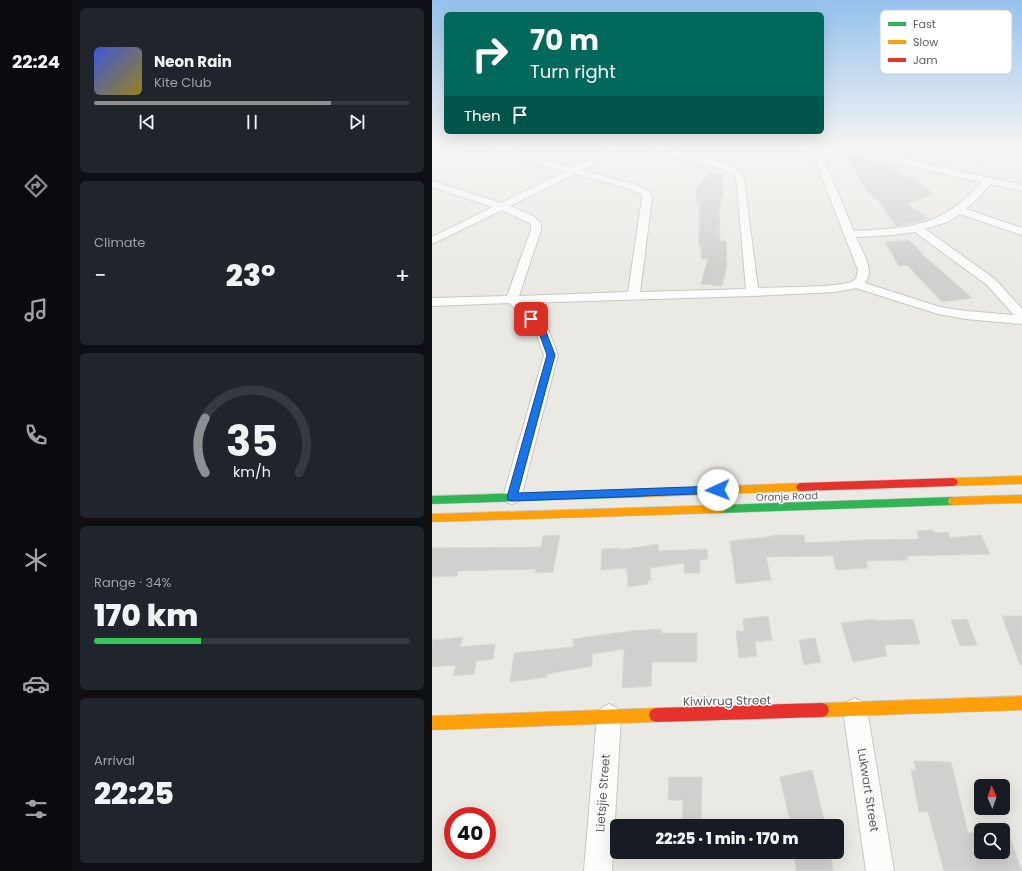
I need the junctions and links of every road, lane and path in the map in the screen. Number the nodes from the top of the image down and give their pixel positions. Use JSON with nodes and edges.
{"nodes":[{"id":1,"x":446,"y":189,"type":"edge"},
{"id":2,"x":536,"y":189,"type":"edge"},
{"id":3,"x":637,"y":189,"type":"edge"},
{"id":4,"x":741,"y":189,"type":"edge"},
{"id":5,"x":830,"y":189,"type":"edge"},
{"id":6,"x":982,"y":189,"type":"edge"},
{"id":7,"x":500,"y":206,"type":"junction"},
{"id":8,"x":959,"y":210,"type":"junction"},
{"id":9,"x":918,"y":229,"type":"junction"},
{"id":10,"x":1022,"y":232,"type":"edge"},
{"id":11,"x":850,"y":234,"type":"junction"},
{"id":12,"x":432,"y":241,"type":"edge"},
{"id":13,"x":857,"y":284,"type":"junction"},
{"id":14,"x":752,"y":292,"type":"junction"},
{"id":15,"x":634,"y":295,"type":"junction"},
{"id":16,"x":512,"y":300,"type":"junction"},
{"id":17,"x":432,"y":302,"type":"edge"},
{"id":18,"x":1022,"y":317,"type":"edge"},
{"id":19,"x":1022,"y":320,"type":"edge"},
{"id":20,"x":1022,"y":480,"type":"edge"},
{"id":21,"x":512,"y":497,"type":"junction"},
{"id":22,"x":1022,"y":499,"type":"edge"},
{"id":23,"x":432,"y":500,"type":"edge"},
{"id":24,"x":432,"y":518,"type":"edge"},
{"id":25,"x":1022,"y":703,"type":"edge"},
{"id":26,"x":855,"y":710,"type":"junction"},
{"id":27,"x":609,"y":716,"type":"junction"},
{"id":28,"x":432,"y":724,"type":"edge"},
{"id":29,"x":598,"y":871,"type":"edge"},
{"id":30,"x":880,"y":871,"type":"edge"}],
"edges":[{"from":1,"to":7,"type":"street"},
{"from":2,"to":7,"type":"street"},
{"from":3,"to":15,"type":"street"},
{"from":4,"to":14,"type":"street"},
{"from":5,"to":11,"type":"street"},
{"from":6,"to":8,"type":"street"},
{"from":7,"to":12,"type":"street"},
{"from":7,"to":16,"type":"street"},
{"from":8,"to":9,"type":"street"},
{"from":8,"to":10,"type":"street"},
{"from":9,"to":11,"type":"street"},
{"from":9,"to":18,"type":"street"},
{"from":11,"to":13,"type":"street"},
{"from":13,"to":14,"type":"street"},
{"from":13,"to":19,"type":"street"},
{"from":14,"to":15,"type":"street"},
{"from":15,"to":16,"type":"street"},
{"from":16,"to":17,"type":"street"},
{"from":16,"to":21,"type":"street"},
{"from":20,"to":21,"type":"street"},
{"from":21,"to":23,"type":"street"},
{"from":22,"to":24,"type":"street","name":"Oranje Road"},
{"from":25,"to":26,"type":"street","name":"Kiwivrug Street"},
{"from":26,"to":27,"type":"street","name":"Kiwivrug Street"},
{"from":26,"to":30,"type":"street","name":"Lukwart Street"},
{"from":27,"to":28,"type":"street","name":"Kiwivrug Street"},
{"from":27,"to":29,"type":"street","name":"Lietsjie Street"}]}
